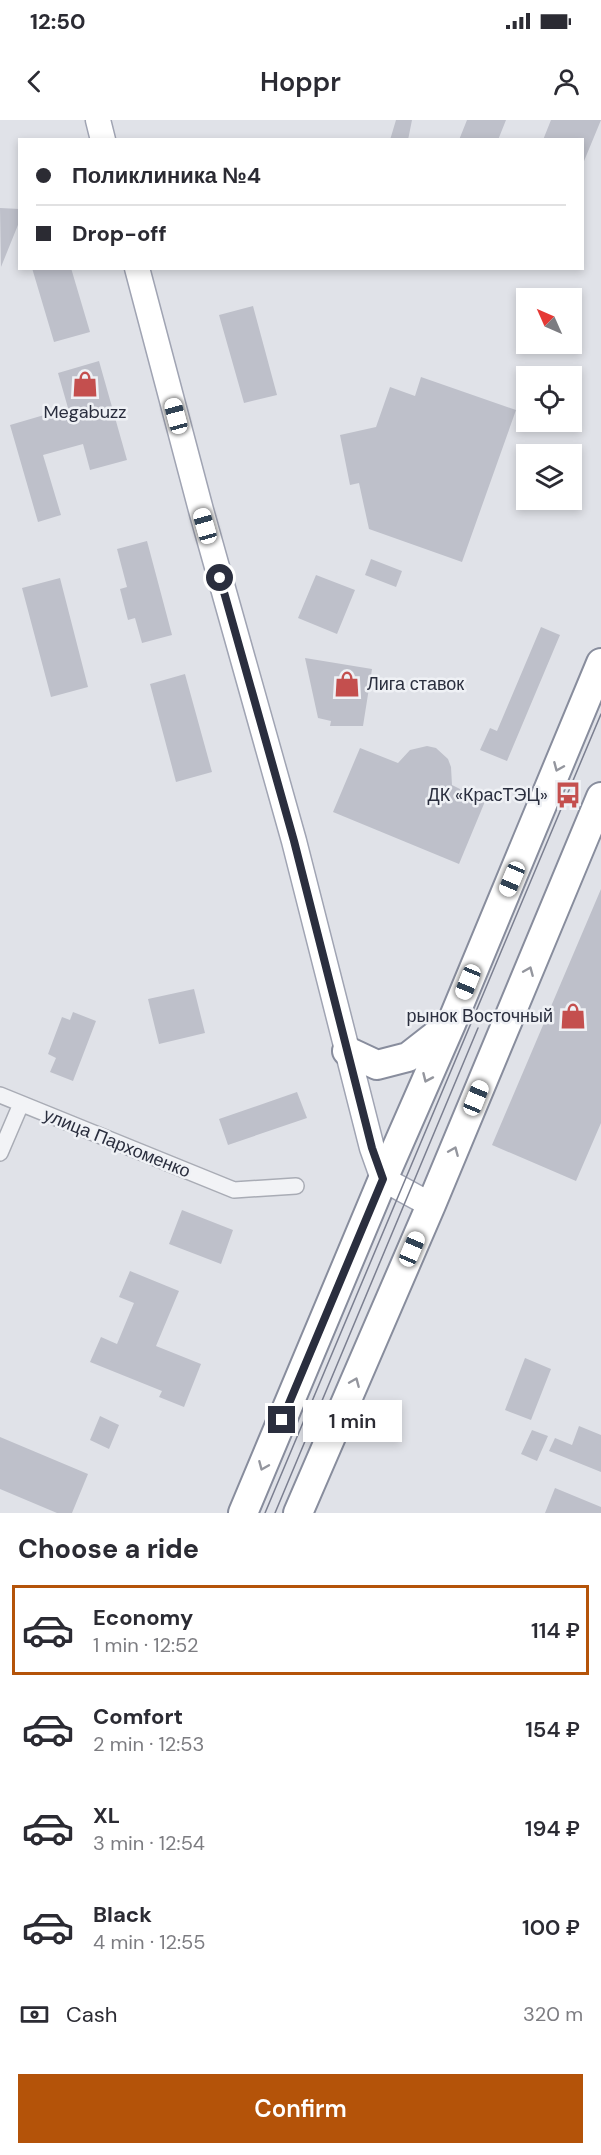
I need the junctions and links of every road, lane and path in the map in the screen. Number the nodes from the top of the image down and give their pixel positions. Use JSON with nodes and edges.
{"nodes":[{"id":1,"x":98,"y":120,"type":"edge"},
{"id":2,"x":102,"y":138,"type":"edge"},
{"id":3,"x":138,"y":270,"type":"edge"},
{"id":4,"x":601,"y":663,"type":"edge"},
{"id":5,"x":601,"y":797,"type":"edge"},
{"id":6,"x":451,"y":1024,"type":"junction"},
{"id":7,"x":347,"y":1051,"type":"junction"},
{"id":8,"x":0,"y":1095,"type":"edge"},
{"id":9,"x":21,"y":1104,"type":"junction"},
{"id":10,"x":0,"y":1153,"type":"edge"},
{"id":11,"x":383,"y":1179,"type":"junction"},
{"id":12,"x":296,"y":1186,"type":"dead end"},
{"id":13,"x":432,"y":1205,"type":"junction"},
{"id":14,"x":243,"y":1513,"type":"edge"},
{"id":15,"x":298,"y":1513,"type":"edge"}],
"edges":[{"from":1,"to":2,"type":"main road"},
{"from":3,"to":7,"type":"main road"},
{"from":4,"to":6,"type":"highway","one_way":true},
{"from":13,"to":5,"type":"highway","one_way":true},
{"from":6,"to":7,"type":"highway"},
{"from":6,"to":11,"type":"highway","one_way":true},
{"from":7,"to":11,"type":"main road"},
{"from":8,"to":9,"type":"street","name":"улица Пархоменко"},
{"from":9,"to":10,"type":"street"},
{"from":9,"to":12,"type":"street","name":"улица Пархоменко"},
{"from":11,"to":13,"type":"main road"},
{"from":11,"to":14,"type":"highway","one_way":true},
{"from":15,"to":13,"type":"highway","one_way":true}]}
